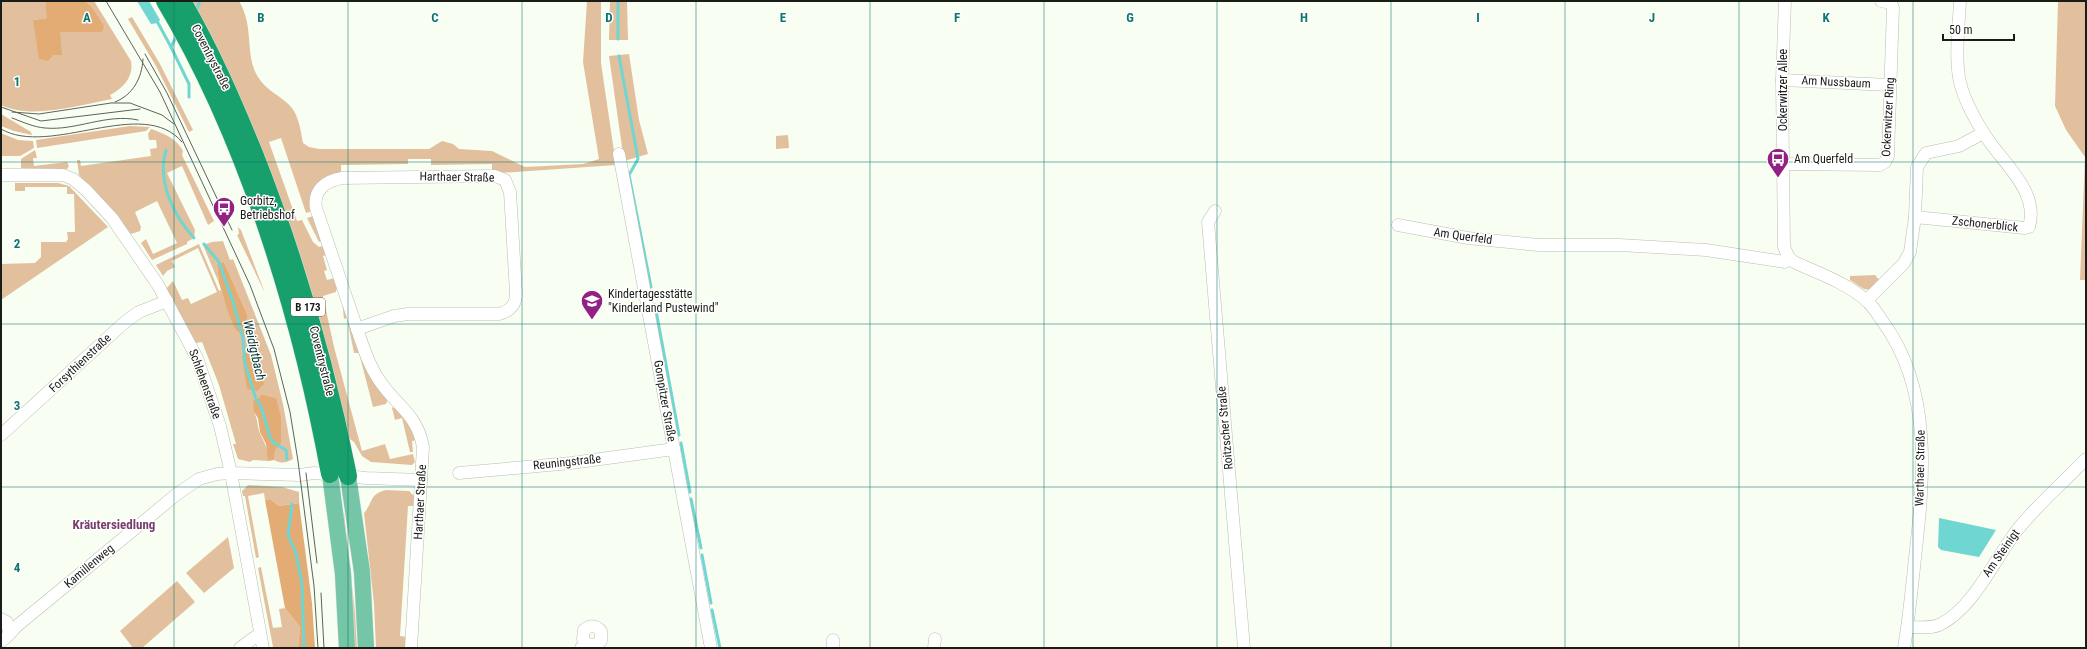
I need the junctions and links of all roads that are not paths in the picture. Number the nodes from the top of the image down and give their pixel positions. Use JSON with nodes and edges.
{"nodes":[{"id":1,"x":165,"y":1,"type":"edge"},
{"id":2,"x":182,"y":1,"type":"edge"},
{"id":3,"x":1785,"y":1,"type":"edge"},
{"id":4,"x":1881,"y":1,"type":"edge"},
{"id":5,"x":1960,"y":1,"type":"edge"},
{"id":6,"x":1782,"y":80,"type":"junction"},
{"id":7,"x":1890,"y":85,"type":"junction"},
{"id":8,"x":1983,"y":133,"type":"junction"},
{"id":9,"x":619,"y":154,"type":"dead end"},
{"id":10,"x":1783,"y":164,"type":"junction"},
{"id":11,"x":1,"y":175,"type":"edge"},
{"id":12,"x":1215,"y":211,"type":"dead end"},
{"id":13,"x":1915,"y":217,"type":"junction"},
{"id":14,"x":1398,"y":225,"type":"dead end"},
{"id":15,"x":1789,"y":258,"type":"junction"},
{"id":16,"x":1866,"y":301,"type":"junction"},
{"id":17,"x":167,"y":302,"type":"junction"},
{"id":18,"x":357,"y":329,"type":"junction"},
{"id":19,"x":1,"y":435,"type":"edge"},
{"id":20,"x":674,"y":449,"type":"junction"},
{"id":21,"x":2086,"y":458,"type":"edge"},
{"id":22,"x":231,"y":473,"type":"junction"},
{"id":23,"x":459,"y":473,"type":"dead end"},
{"id":24,"x":330,"y":474,"type":"junction"},
{"id":25,"x":348,"y":476,"type":"junction"},
{"id":26,"x":421,"y":480,"type":"junction"},
{"id":27,"x":1,"y":619,"type":"edge"},
{"id":28,"x":1908,"y":627,"type":"junction"},
{"id":29,"x":260,"y":636,"type":"junction"},
{"id":30,"x":5,"y":637,"type":"edge"},
{"id":31,"x":240,"y":648,"type":"edge"},
{"id":32,"x":263,"y":648,"type":"edge"},
{"id":33,"x":347,"y":648,"type":"edge"},
{"id":34,"x":366,"y":648,"type":"edge"},
{"id":35,"x":411,"y":648,"type":"edge"},
{"id":36,"x":711,"y":648,"type":"edge"},
{"id":37,"x":1244,"y":648,"type":"edge"},
{"id":38,"x":1904,"y":648,"type":"edge"}],
"edges":[{"from":1,"to":24,"type":"highway","name":"Coventrystraße","number":"B 173"},
{"from":2,"to":25,"type":"highway","name":"Coventrystraße","number":"B 173"},
{"from":3,"to":6,"type":"street","name":"Ockerwitzer Allee"},
{"from":4,"to":7,"type":"street","name":"Ockerwitzer Ring"},
{"from":5,"to":8,"type":"street","name":"Zschonerblick"},
{"from":6,"to":7,"type":"street","name":"Am Nussbaum"},
{"from":6,"to":10,"type":"street","name":"Ockerwitzer Allee"},
{"from":7,"to":10,"type":"street","name":"Ockerwitzer Ring"},
{"from":8,"to":13,"type":"street"},
{"from":8,"to":13,"type":"street","name":"Zschonerblick"},
{"from":9,"to":20,"type":"street","name":"Gompitzer Straße"},
{"from":10,"to":15,"type":"street","name":"Ockerwitzer Allee"},
{"from":11,"to":17,"type":"street","name":"Schlehenstraße"},
{"from":12,"to":37,"type":"street","name":"Roitzscher Straße"},
{"from":13,"to":16,"type":"street"},
{"from":14,"to":15,"type":"street","name":"Am Querfeld"},
{"from":15,"to":16,"type":"street"},
{"from":16,"to":28,"type":"street","name":"Warthaer Straße"},
{"from":17,"to":19,"type":"street","name":"Forsythienstraße"},
{"from":17,"to":22,"type":"street","name":"Schlehenstraße"},
{"from":18,"to":18,"type":"street","name":"Harthaer Straße"},
{"from":18,"to":26,"type":"street","name":"Harthaer Straße"},
{"from":20,"to":23,"type":"street","name":"Reuningstraße"},
{"from":20,"to":36,"type":"street","name":"Gompitzer Straße"},
{"from":21,"to":28,"type":"street","name":"Am Steinigt"},
{"from":22,"to":24,"type":"street","name":"Kamillenweg"},
{"from":22,"to":29,"type":"street","name":"Schlehenstraße"},
{"from":22,"to":30,"type":"street","name":"Kamillenweg"},
{"from":24,"to":25,"type":"street"},
{"from":24,"to":33,"type":"main road","name":"Coventrystraße","number":"B 173"},
{"from":25,"to":26,"type":"street"},
{"from":25,"to":34,"type":"main road","name":"Coventrystraße","number":"B 173"},
{"from":26,"to":35,"type":"street","name":"Harthaer Straße"},
{"from":27,"to":30,"type":"street","name":"Kamillenweg"},
{"from":28,"to":38,"type":"street","name":"Warthaer Straße"},
{"from":29,"to":31,"type":"street"},
{"from":29,"to":32,"type":"street","name":"Schlehenstraße"}]}
